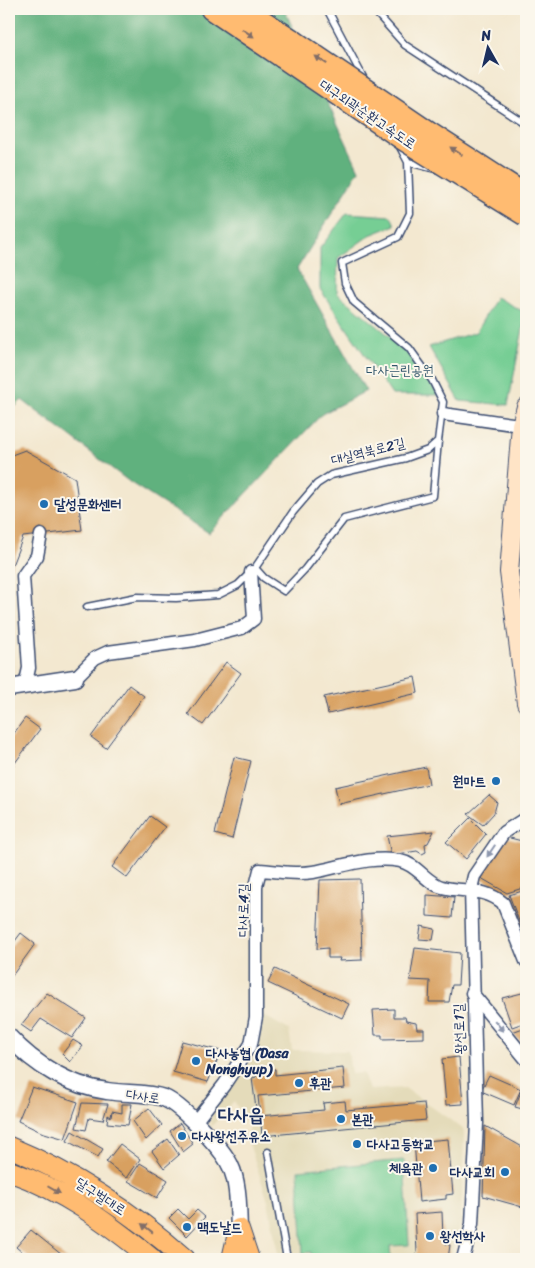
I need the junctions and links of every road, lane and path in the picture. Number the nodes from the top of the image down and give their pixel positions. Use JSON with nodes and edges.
{"nodes":[{"id":1,"x":212,"y":9,"type":"edge"},
{"id":2,"x":243,"y":9,"type":"edge"},
{"id":3,"x":327,"y":9,"type":"edge"},
{"id":4,"x":373,"y":9,"type":"edge"},
{"id":5,"x":288,"y":49,"type":"junction"},
{"id":6,"x":381,"y":111,"type":"dead end"},
{"id":7,"x":386,"y":120,"type":"dead end"},
{"id":8,"x":526,"y":124,"type":"edge"},
{"id":9,"x":408,"y":162,"type":"junction"},
{"id":10,"x":526,"y":198,"type":"edge"},
{"id":11,"x":526,"y":216,"type":"edge"},
{"id":12,"x":526,"y":407,"type":"edge"},
{"id":13,"x":443,"y":414,"type":"junction"},
{"id":14,"x":524,"y":425,"type":"edge"},
{"id":15,"x":438,"y":440,"type":"junction"},
{"id":16,"x":41,"y":535,"type":"dead end"},
{"id":17,"x":253,"y":570,"type":"junction"},
{"id":18,"x":87,"y":607,"type":"dead end"},
{"id":19,"x":76,"y":678,"type":"joint"},
{"id":20,"x":17,"y":687,"type":"edge"},
{"id":21,"x":526,"y":703,"type":"edge"},
{"id":22,"x":526,"y":818,"type":"edge"},
{"id":23,"x":470,"y":889,"type":"junction"},
{"id":24,"x":526,"y":961,"type":"edge"},
{"id":25,"x":472,"y":993,"type":"junction"},
{"id":26,"x":9,"y":1038,"type":"edge"},
{"id":27,"x":526,"y":1059,"type":"edge"},
{"id":28,"x":195,"y":1122,"type":"junction"},
{"id":29,"x":9,"y":1147,"type":"edge"},
{"id":30,"x":268,"y":1152,"type":"dead end"},
{"id":31,"x":9,"y":1171,"type":"edge"},
{"id":32,"x":239,"y":1229,"type":"junction"},
{"id":33,"x":152,"y":1259,"type":"edge"},
{"id":34,"x":185,"y":1259,"type":"edge"},
{"id":35,"x":232,"y":1259,"type":"edge"},
{"id":36,"x":249,"y":1259,"type":"edge"},
{"id":37,"x":287,"y":1259,"type":"edge"},
{"id":38,"x":463,"y":1259,"type":"edge"}],
"edges":[{"from":1,"to":5,"type":"highway","name":"대구외곽순환고속도로","one_way":true},
{"from":2,"to":5,"type":"highway","name":"대구외곽순환고속도로"},
{"from":3,"to":6,"type":"lane"},
{"from":4,"to":8,"type":"lane"},
{"from":10,"to":5,"type":"highway","name":"대구외곽순환고속도로","one_way":true,"bridge":true},
{"from":5,"to":11,"type":"highway","name":"대구외곽순환고속도로","bridge":true},
{"from":7,"to":9,"type":"lane"},
{"from":9,"to":10,"type":"lane"},
{"from":9,"to":13,"type":"lane"},
{"from":12,"to":14,"type":"main road"},
{"from":13,"to":14,"type":"street"},
{"from":13,"to":15,"type":"lane"},
{"from":14,"to":21,"type":"main road"},
{"from":15,"to":17,"type":"lane","name":"대실역북로2길"},
{"from":15,"to":17,"type":"lane"},
{"from":16,"to":20,"type":"street"},
{"from":17,"to":18,"type":"lane","name":"대실역북로2길"},
{"from":17,"to":19,"type":"street"},
{"from":19,"to":20,"type":"street"},
{"from":22,"to":23,"type":"street","name":"왕선로1길","one_way":true},
{"from":23,"to":24,"type":"street"},
{"from":23,"to":25,"type":"street","name":"왕선로1길"},
{"from":23,"to":28,"type":"street","name":"다사로4길"},
{"from":25,"to":27,"type":"street","one_way":true},
{"from":25,"to":38,"type":"street","name":"왕선로1길"},
{"from":26,"to":28,"type":"street","name":"다사로"},
{"from":28,"to":32,"type":"street","name":"다사로"},
{"from":34,"to":29,"type":"main road","name":"달구벌대로","one_way":true},
{"from":30,"to":37,"type":"lane"},
{"from":31,"to":33,"type":"main road","name":"달구벌대로","one_way":true},
{"from":32,"to":35,"type":"main road"},
{"from":32,"to":36,"type":"main road"}]}
